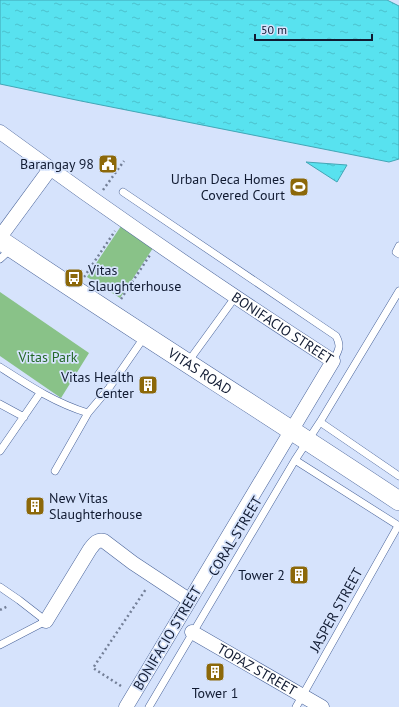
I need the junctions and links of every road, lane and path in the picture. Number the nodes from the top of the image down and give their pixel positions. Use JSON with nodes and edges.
{"nodes":[{"id":1,"x":0,"y":132,"type":"edge"},
{"id":2,"x":124,"y":161,"type":"dead end"},
{"id":3,"x":50,"y":169,"type":"junction"},
{"id":4,"x":123,"y":192,"type":"dead end"},
{"id":5,"x":96,"y":200,"type":"junction"},
{"id":6,"x":123,"y":219,"type":"junction"},
{"id":7,"x":158,"y":243,"type":"junction"},
{"id":8,"x":3,"y":246,"type":"edge"},
{"id":9,"x":399,"y":246,"type":"edge"},
{"id":10,"x":399,"y":254,"type":"edge"},
{"id":11,"x":75,"y":290,"type":"junction"},
{"id":12,"x":399,"y":291,"type":"edge"},
{"id":13,"x":236,"y":296,"type":"junction"},
{"id":14,"x":111,"y":314,"type":"junction"},
{"id":15,"x":145,"y":336,"type":"junction"},
{"id":16,"x":333,"y":361,"type":"junction"},
{"id":17,"x":187,"y":364,"type":"junction"},
{"id":18,"x":0,"y":367,"type":"edge"},
{"id":19,"x":40,"y":393,"type":"junction"},
{"id":20,"x":0,"y":404,"type":"edge"},
{"id":21,"x":88,"y":413,"type":"junction"},
{"id":22,"x":24,"y":417,"type":"junction"},
{"id":23,"x":320,"y":422,"type":"junction"},
{"id":24,"x":291,"y":430,"type":"junction"},
{"id":25,"x":308,"y":440,"type":"junction"},
{"id":26,"x":0,"y":451,"type":"edge"},
{"id":27,"x":295,"y":460,"type":"junction"},
{"id":28,"x":55,"y":470,"type":"dead end"},
{"id":29,"x":399,"y":476,"type":"edge"},
{"id":30,"x":399,"y":501,"type":"edge"},
{"id":31,"x":399,"y":526,"type":"edge"},
{"id":32,"x":154,"y":577,"type":"junction"},
{"id":33,"x":0,"y":587,"type":"edge"},
{"id":34,"x":189,"y":600,"type":"junction"},
{"id":35,"x":46,"y":621,"type":"junction"},
{"id":36,"x":192,"y":632,"type":"junction"},
{"id":37,"x":0,"y":645,"type":"edge"},
{"id":38,"x":134,"y":694,"type":"junction"},
{"id":39,"x":299,"y":701,"type":"edge"},
{"id":40,"x":126,"y":707,"type":"edge"},
{"id":41,"x":149,"y":707,"type":"edge"},
{"id":42,"x":322,"y":707,"type":"edge"}],
"edges":[{"from":1,"to":3,"type":"street","name":"BONIFACIO STREET"},
{"from":2,"to":5,"type":"path"},
{"from":3,"to":5,"type":"street","name":"BONIFACIO STREET"},
{"from":3,"to":8,"type":"street"},
{"from":4,"to":16,"type":"lane"},
{"from":5,"to":6,"type":"street","name":"BONIFACIO STREET"},
{"from":6,"to":7,"type":"street","name":"BONIFACIO STREET"},
{"from":6,"to":11,"type":"path"},
{"from":7,"to":13,"type":"street","name":"BONIFACIO STREET"},
{"from":7,"to":14,"type":"path"},
{"from":8,"to":11,"type":"street","name":"VITAS ROAD"},
{"from":9,"to":10,"type":"lane"},
{"from":11,"to":14,"type":"street","name":"VITAS ROAD"},
{"from":12,"to":23,"type":"lane","name":"CORAL STREET"},
{"from":13,"to":16,"type":"street","name":"BONIFACIO STREET"},
{"from":13,"to":17,"type":"lane"},
{"from":14,"to":15,"type":"street","name":"VITAS ROAD"},
{"from":15,"to":17,"type":"street","name":"VITAS ROAD"},
{"from":15,"to":21,"type":"lane"},
{"from":16,"to":24,"type":"street","name":"BONIFACIO STREET"},
{"from":17,"to":24,"type":"street","name":"VITAS ROAD"},
{"from":18,"to":19,"type":"lane"},
{"from":19,"to":21,"type":"lane"},
{"from":19,"to":22,"type":"lane"},
{"from":20,"to":22,"type":"lane"},
{"from":21,"to":28,"type":"lane"},
{"from":22,"to":26,"type":"lane"},
{"from":23,"to":25,"type":"lane","name":"CORAL STREET"},
{"from":23,"to":29,"type":"lane"},
{"from":24,"to":25,"type":"street","name":"VITAS ROAD"},
{"from":24,"to":34,"type":"street","name":"BONIFACIO STREET"},
{"from":25,"to":27,"type":"lane","name":"CORAL STREET"},
{"from":25,"to":30,"type":"street","name":"VITAS ROAD"},
{"from":27,"to":31,"type":"lane"},
{"from":27,"to":36,"type":"lane","name":"CORAL STREET"},
{"from":31,"to":39,"type":"lane","name":"JASPER STREET"},
{"from":32,"to":34,"type":"street"},
{"from":32,"to":35,"type":"street"},
{"from":32,"to":38,"type":"path"},
{"from":33,"to":35,"type":"lane"},
{"from":34,"to":38,"type":"street","name":"BONIFACIO STREET"},
{"from":35,"to":37,"type":"lane"},
{"from":36,"to":39,"type":"street","name":"TOPAZ STREET"},
{"from":36,"to":41,"type":"lane","name":"CORAL STREET"},
{"from":38,"to":40,"type":"street","name":"BONIFACIO STREET"},
{"from":39,"to":42,"type":"street","name":"TOPAZ STREET"}]}
